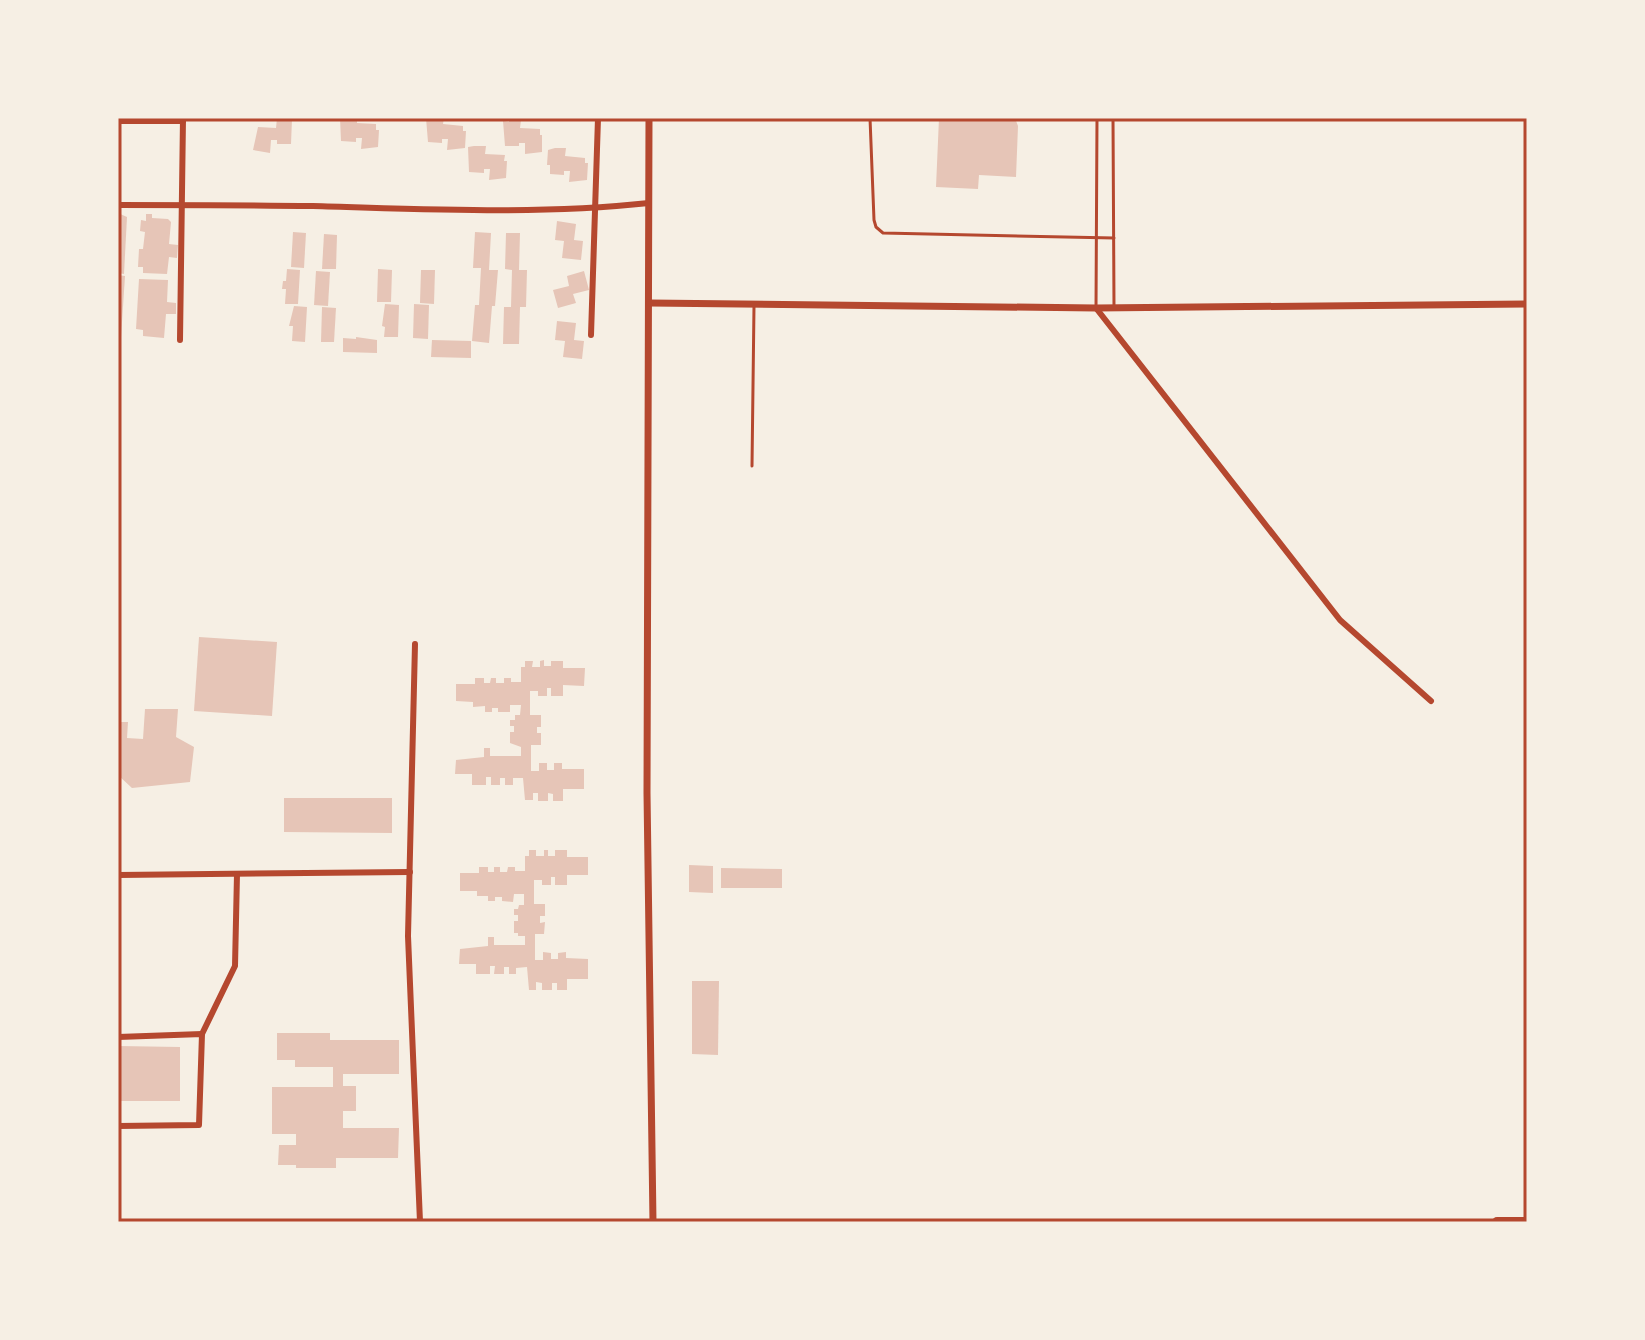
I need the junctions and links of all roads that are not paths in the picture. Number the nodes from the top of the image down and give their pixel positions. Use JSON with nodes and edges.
{"nodes":[{"id":1,"x":598,"y":118,"type":"edge"},
{"id":2,"x":649,"y":118,"type":"edge"},
{"id":3,"x":870,"y":118,"type":"edge"},
{"id":4,"x":1097,"y":118,"type":"edge"},
{"id":5,"x":1113,"y":118,"type":"edge"},
{"id":6,"x":183,"y":120,"type":"edge"},
{"id":7,"x":118,"y":121,"type":"edge"},
{"id":8,"x":649,"y":203,"type":"junction"},
{"id":9,"x":118,"y":205,"type":"edge"},
{"id":10,"x":182,"y":205,"type":"junction"},
{"id":11,"x":597,"y":209,"type":"junction"},
{"id":12,"x":1096,"y":237,"type":"junction"},
{"id":13,"x":1114,"y":238,"type":"junction"},
{"id":14,"x":650,"y":303,"type":"junction"},
{"id":15,"x":754,"y":304,"type":"junction"},
{"id":16,"x":1527,"y":304,"type":"edge"},
{"id":17,"x":1096,"y":308,"type":"junction"},
{"id":18,"x":1114,"y":308,"type":"junction"},
{"id":19,"x":591,"y":335,"type":"dead end"},
{"id":20,"x":180,"y":340,"type":"dead end"},
{"id":21,"x":752,"y":466,"type":"dead end"},
{"id":22,"x":415,"y":644,"type":"dead end"},
{"id":23,"x":1431,"y":701,"type":"dead end"},
{"id":24,"x":410,"y":872,"type":"junction"},
{"id":25,"x":237,"y":874,"type":"junction"},
{"id":26,"x":118,"y":875,"type":"edge"},
{"id":27,"x":202,"y":1034,"type":"junction"},
{"id":28,"x":118,"y":1037,"type":"edge"},
{"id":29,"x":118,"y":1126,"type":"edge"},
{"id":30,"x":420,"y":1222,"type":"edge"},
{"id":31,"x":653,"y":1222,"type":"edge"},
{"id":32,"x":1497,"y":1222,"type":"edge"},
{"id":33,"x":1527,"y":1222,"type":"edge"}],
"edges":[{"from":1,"to":11,"type":"street"},
{"from":2,"to":8,"type":"street"},
{"from":3,"to":12,"type":"lane"},
{"from":4,"to":12,"type":"lane"},
{"from":5,"to":13,"type":"lane"},
{"from":6,"to":7,"type":"street"},
{"from":6,"to":10,"type":"street"},
{"from":8,"to":11,"type":"street"},
{"from":8,"to":14,"type":"street"},
{"from":9,"to":10,"type":"street"},
{"from":10,"to":11,"type":"street"},
{"from":10,"to":20,"type":"street"},
{"from":11,"to":19,"type":"street"},
{"from":12,"to":13,"type":"lane"},
{"from":12,"to":17,"type":"lane"},
{"from":13,"to":18,"type":"lane"},
{"from":14,"to":15,"type":"street"},
{"from":14,"to":31,"type":"street"},
{"from":15,"to":17,"type":"street"},
{"from":15,"to":21,"type":"lane"},
{"from":16,"to":18,"type":"street"},
{"from":17,"to":18,"type":"street"},
{"from":17,"to":23,"type":"street"},
{"from":22,"to":24,"type":"street"},
{"from":24,"to":25,"type":"street"},
{"from":24,"to":30,"type":"street"},
{"from":25,"to":26,"type":"street"},
{"from":25,"to":27,"type":"street"},
{"from":27,"to":28,"type":"street"},
{"from":27,"to":29,"type":"street"},
{"from":32,"to":33,"type":"highway"}]}
